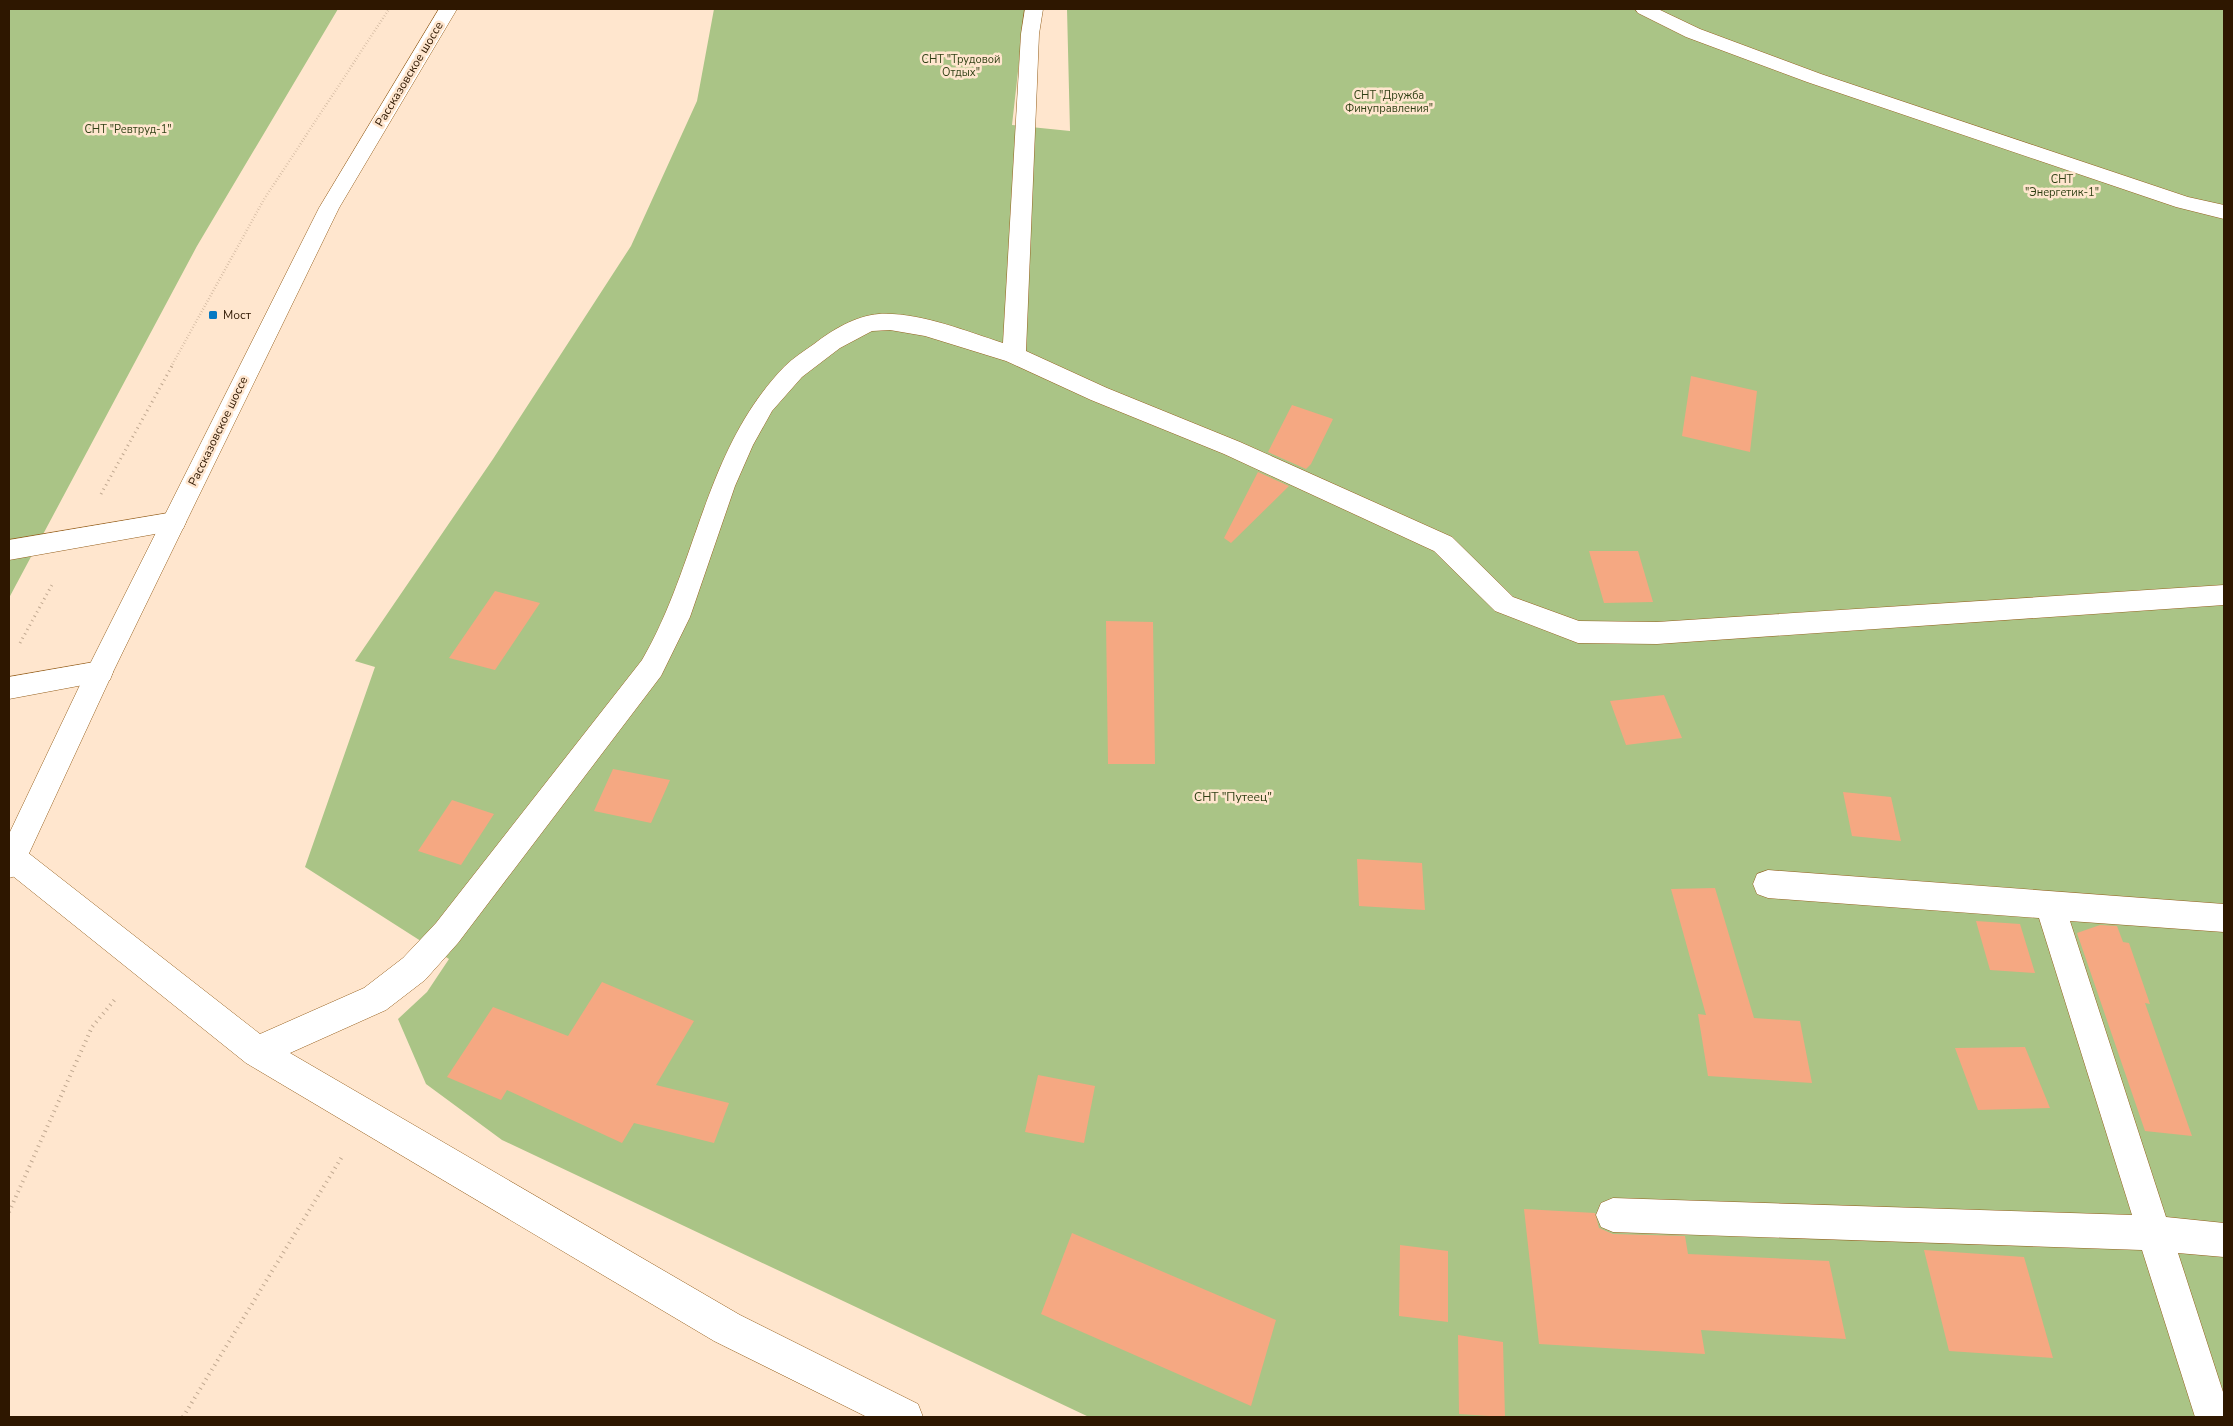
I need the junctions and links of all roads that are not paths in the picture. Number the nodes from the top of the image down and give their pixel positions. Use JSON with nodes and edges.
{"nodes":[{"id":1,"x":448,"y":9,"type":"edge"},
{"id":2,"x":1034,"y":9,"type":"edge"},
{"id":3,"x":1644,"y":9,"type":"edge"},
{"id":4,"x":2224,"y":212,"type":"edge"},
{"id":5,"x":1014,"y":355,"type":"junction"},
{"id":6,"x":174,"y":522,"type":"junction"},
{"id":7,"x":9,"y":550,"type":"edge"},
{"id":8,"x":2224,"y":595,"type":"edge"},
{"id":9,"x":100,"y":672,"type":"junction"},
{"id":10,"x":9,"y":688,"type":"edge"},
{"id":11,"x":10,"y":861,"type":"edge"},
{"id":12,"x":1768,"y":884,"type":"dead end"},
{"id":13,"x":2050,"y":905,"type":"junction"},
{"id":14,"x":2224,"y":918,"type":"edge"},
{"id":15,"x":257,"y":1052,"type":"junction"},
{"id":16,"x":1613,"y":1215,"type":"dead end"},
{"id":17,"x":2154,"y":1233,"type":"junction"},
{"id":18,"x":2224,"y":1240,"type":"edge"},
{"id":19,"x":905,"y":1417,"type":"edge"},
{"id":20,"x":2213,"y":1417,"type":"edge"}],
"edges":[{"from":1,"to":6,"type":"main road","name":"Рассказовское шоссе"},
{"from":2,"to":5,"type":"main road"},
{"from":3,"to":4,"type":"main road"},
{"from":5,"to":8,"type":"main road"},
{"from":5,"to":15,"type":"main road"},
{"from":6,"to":7,"type":"main road"},
{"from":6,"to":9,"type":"main road","name":"Рассказовское шоссе"},
{"from":9,"to":10,"type":"main road"},
{"from":9,"to":11,"type":"main road","name":"Рассказовское шоссе"},
{"from":11,"to":15,"type":"main road"},
{"from":12,"to":13,"type":"main road"},
{"from":13,"to":14,"type":"main road"},
{"from":13,"to":17,"type":"main road"},
{"from":15,"to":19,"type":"main road"},
{"from":16,"to":17,"type":"main road"},
{"from":17,"to":18,"type":"main road"},
{"from":17,"to":20,"type":"main road"}]}
